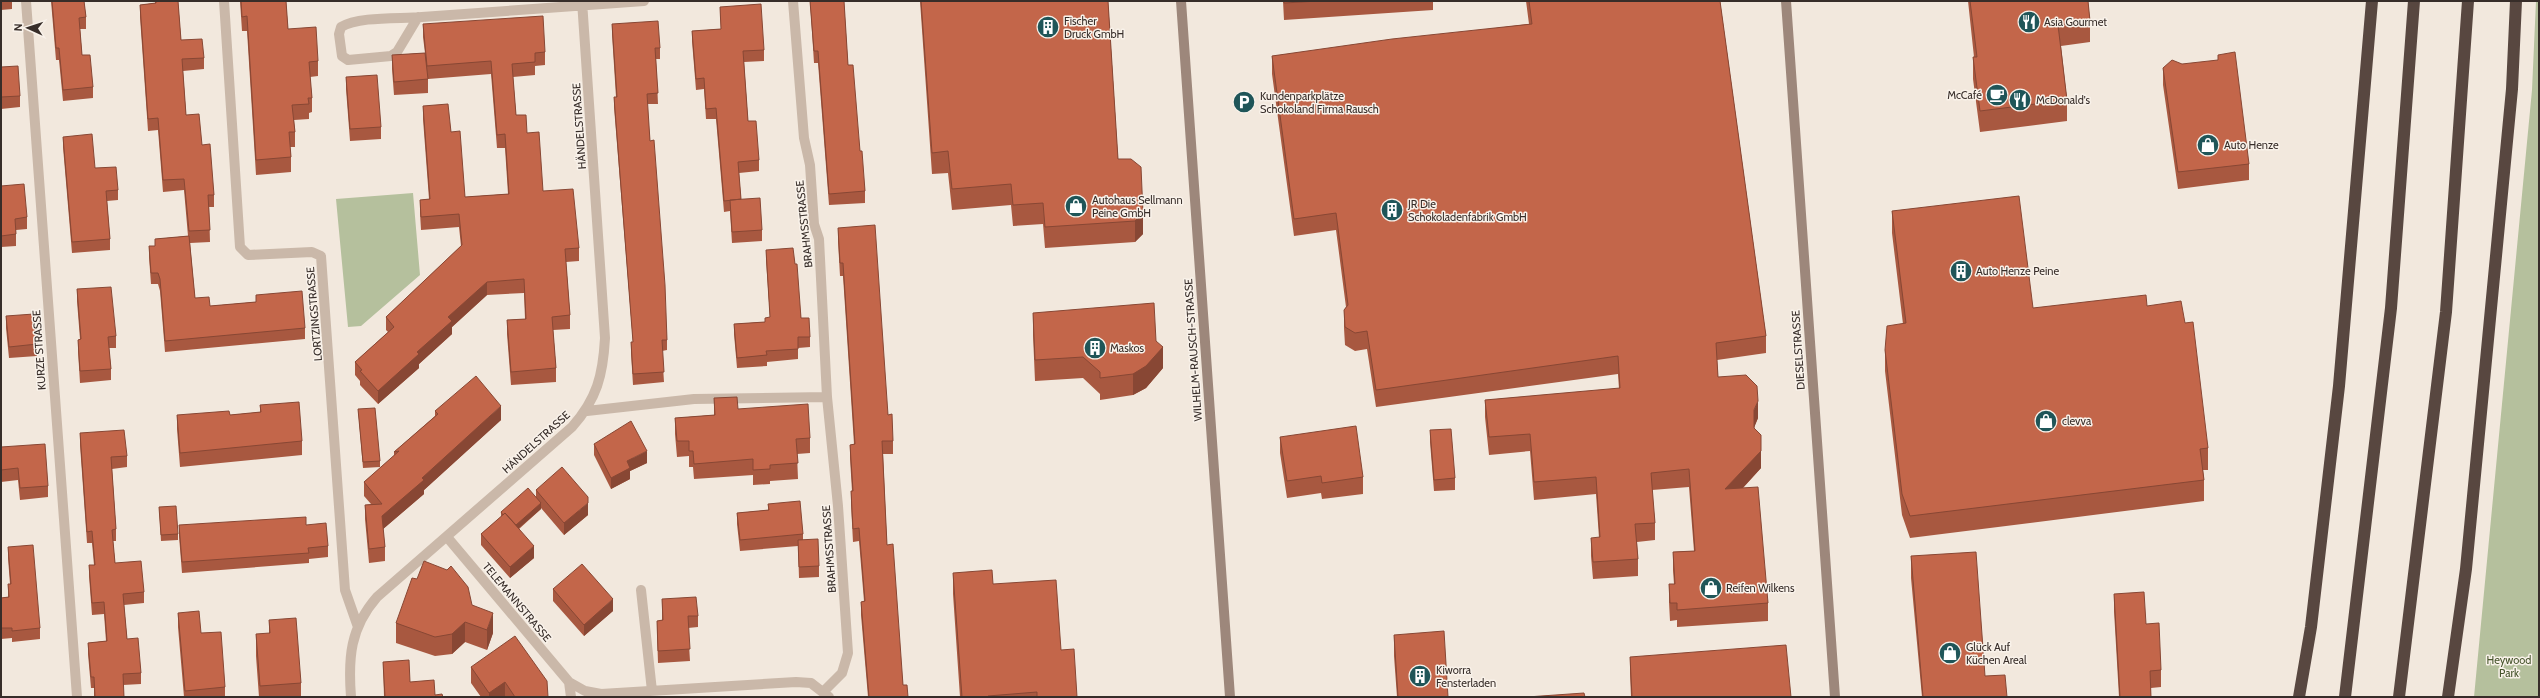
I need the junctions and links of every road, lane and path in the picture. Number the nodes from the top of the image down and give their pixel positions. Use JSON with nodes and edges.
{"nodes":[{"id":1,"x":26,"y":1,"type":"edge"},
{"id":2,"x":224,"y":1,"type":"edge"},
{"id":3,"x":644,"y":1,"type":"edge"},
{"id":4,"x":793,"y":1,"type":"edge"},
{"id":5,"x":1181,"y":1,"type":"edge"},
{"id":6,"x":1786,"y":1,"type":"edge"},
{"id":7,"x":2372,"y":1,"type":"edge"},
{"id":8,"x":2414,"y":1,"type":"edge"},
{"id":9,"x":2468,"y":1,"type":"edge"},
{"id":10,"x":2516,"y":1,"type":"edge"},
{"id":11,"x":582,"y":3,"type":"edge"},
{"id":12,"x":418,"y":17,"type":"junction"},
{"id":13,"x":827,"y":397,"type":"junction"},
{"id":14,"x":587,"y":411,"type":"junction"},
{"id":15,"x":447,"y":537,"type":"junction"},
{"id":16,"x":641,"y":590,"type":"dead end"},
{"id":17,"x":358,"y":627,"type":"junction"},
{"id":18,"x":569,"y":682,"type":"junction"},
{"id":19,"x":652,"y":691,"type":"junction"},
{"id":20,"x":826,"y":694,"type":"edge"},
{"id":21,"x":77,"y":697,"type":"edge"},
{"id":22,"x":351,"y":697,"type":"edge"},
{"id":23,"x":571,"y":697,"type":"edge"},
{"id":24,"x":1230,"y":697,"type":"edge"},
{"id":25,"x":1835,"y":697,"type":"edge"},
{"id":26,"x":2300,"y":697,"type":"edge"},
{"id":27,"x":2345,"y":697,"type":"edge"},
{"id":28,"x":2399,"y":697,"type":"edge"},
{"id":29,"x":2448,"y":697,"type":"edge"}],
"edges":[{"from":1,"to":21,"type":"street","name":"KURZE STRASSE"},
{"from":2,"to":17,"type":"street","name":"LORTZINGSTRASSE"},
{"from":3,"to":11,"type":"street"},
{"from":4,"to":13,"type":"street","name":"BRAHMSSTRASSE"},
{"from":5,"to":24,"type":"street","name":"WILHELM-RAUSCH-STRASSE"},
{"from":6,"to":25,"type":"street","name":"DIESELSTRASSE"},
{"from":7,"to":26,"type":"highway"},
{"from":8,"to":27,"type":"highway"},
{"from":9,"to":28,"type":"highway"},
{"from":10,"to":29,"type":"highway"},
{"from":11,"to":12,"type":"street"},
{"from":11,"to":14,"type":"street","name":"HÄNDELSTRASSE"},
{"from":12,"to":12,"type":"street"},
{"from":13,"to":14,"type":"street"},
{"from":13,"to":20,"type":"street","name":"BRAHMSSTRASSE"},
{"from":14,"to":15,"type":"street","name":"HÄNDELSTRASSE"},
{"from":15,"to":17,"type":"street","name":"HÄNDELSTRASSE"},
{"from":15,"to":18,"type":"street","name":"TELEMANNSTRASSE"},
{"from":16,"to":19,"type":"street"},
{"from":17,"to":22,"type":"street","name":"HÄNDELSTRASSE"},
{"from":18,"to":19,"type":"street","name":"TELEMANNSTRASSE"},
{"from":18,"to":23,"type":"street"},
{"from":19,"to":20,"type":"street","name":"TELEMANNSTRASSE"}]}
